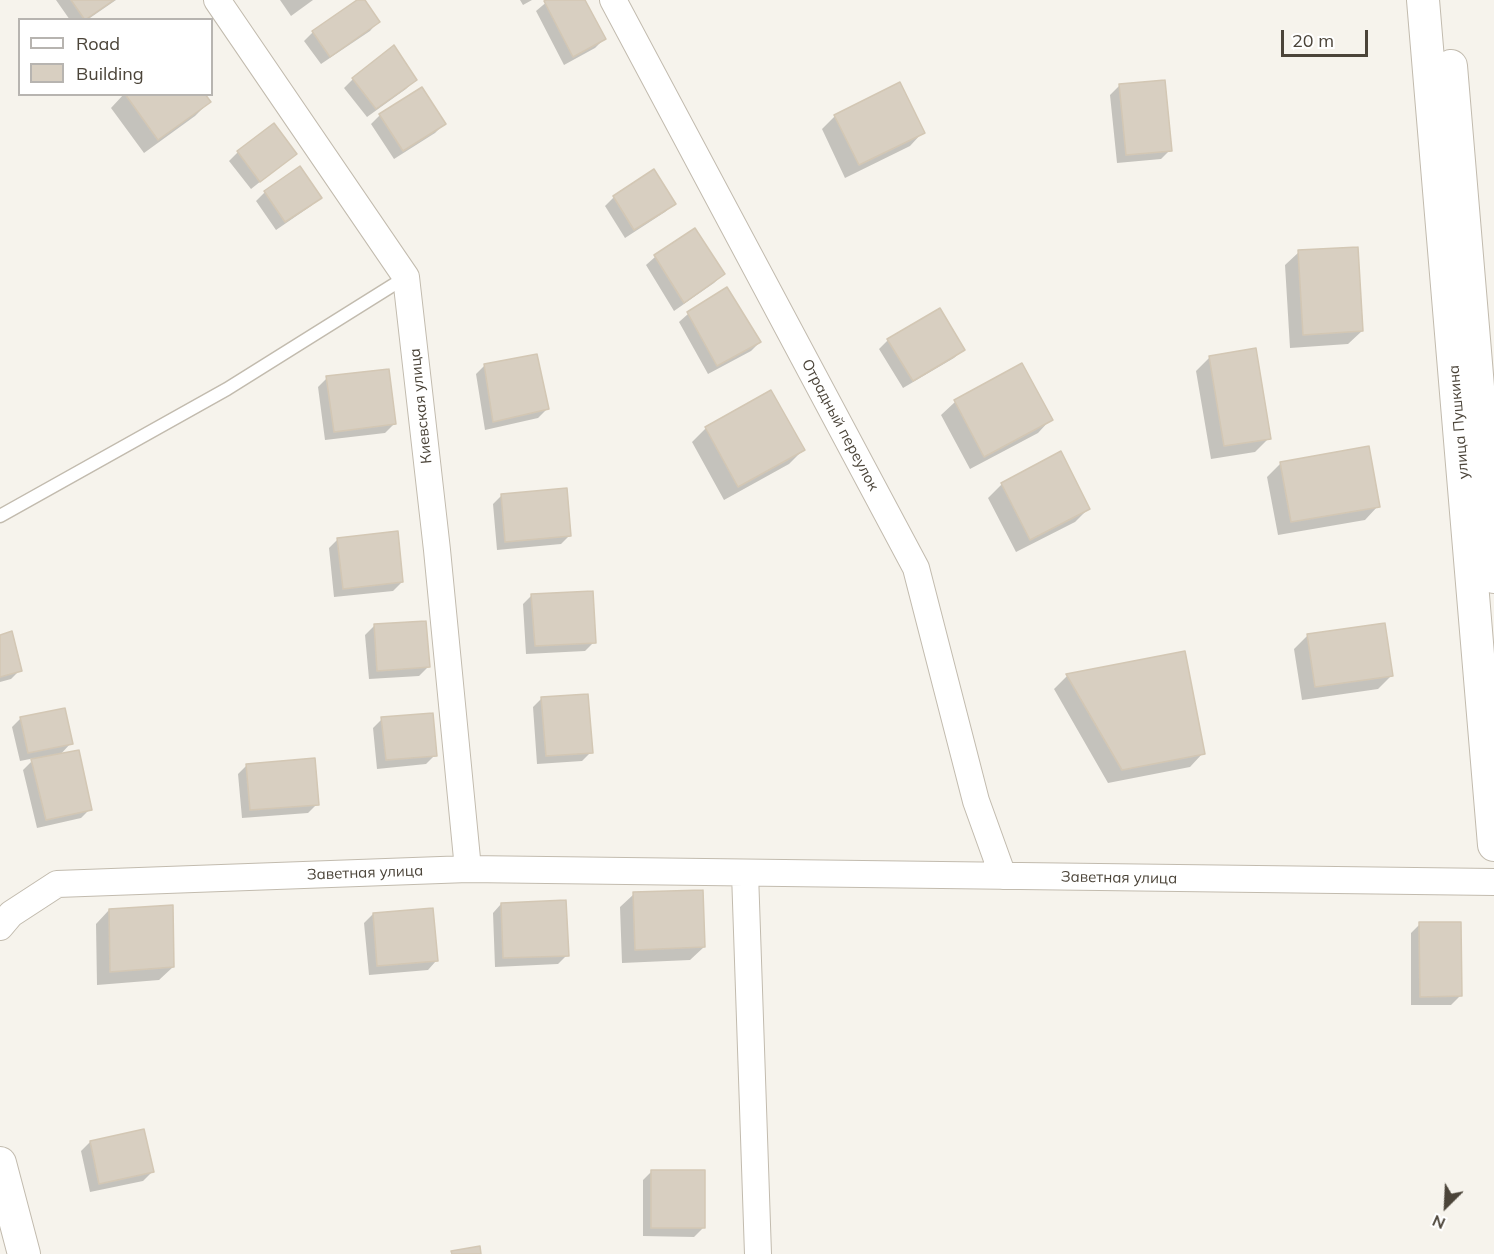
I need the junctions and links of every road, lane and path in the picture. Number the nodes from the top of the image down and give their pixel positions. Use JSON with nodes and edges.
{"nodes":[{"id":1,"x":217,"y":0,"type":"edge"},
{"id":2,"x":613,"y":0,"type":"edge"},
{"id":3,"x":1423,"y":0,"type":"edge"},
{"id":4,"x":1445,"y":0,"type":"edge"},
{"id":5,"x":406,"y":277,"type":"junction"},
{"id":6,"x":0,"y":516,"type":"edge"},
{"id":7,"x":1494,"y":577,"type":"edge"},
{"id":8,"x":1494,"y":845,"type":"edge"},
{"id":9,"x":468,"y":869,"type":"junction"},
{"id":10,"x":745,"y":873,"type":"junction"},
{"id":11,"x":1003,"y":876,"type":"junction"},
{"id":12,"x":1494,"y":882,"type":"edge"},
{"id":13,"x":0,"y":927,"type":"edge"},
{"id":14,"x":0,"y":1163,"type":"edge"},
{"id":15,"x":24,"y":1254,"type":"edge"},
{"id":16,"x":758,"y":1254,"type":"edge"}],
"edges":[{"from":1,"to":5,"type":"street","name":"Киевская улица"},
{"from":2,"to":11,"type":"street","name":"Отрадный переулок"},
{"from":3,"to":8,"type":"street","name":"улица Пушкина"},
{"from":4,"to":7,"type":"street"},
{"from":5,"to":6,"type":"lane"},
{"from":5,"to":9,"type":"street","name":"Киевская улица"},
{"from":9,"to":10,"type":"street","name":"Заветная улица"},
{"from":9,"to":13,"type":"street","name":"Заветная улица"},
{"from":10,"to":11,"type":"street","name":"Заветная улица"},
{"from":10,"to":16,"type":"street"},
{"from":11,"to":12,"type":"street","name":"Заветная улица"},
{"from":14,"to":15,"type":"street"}]}
